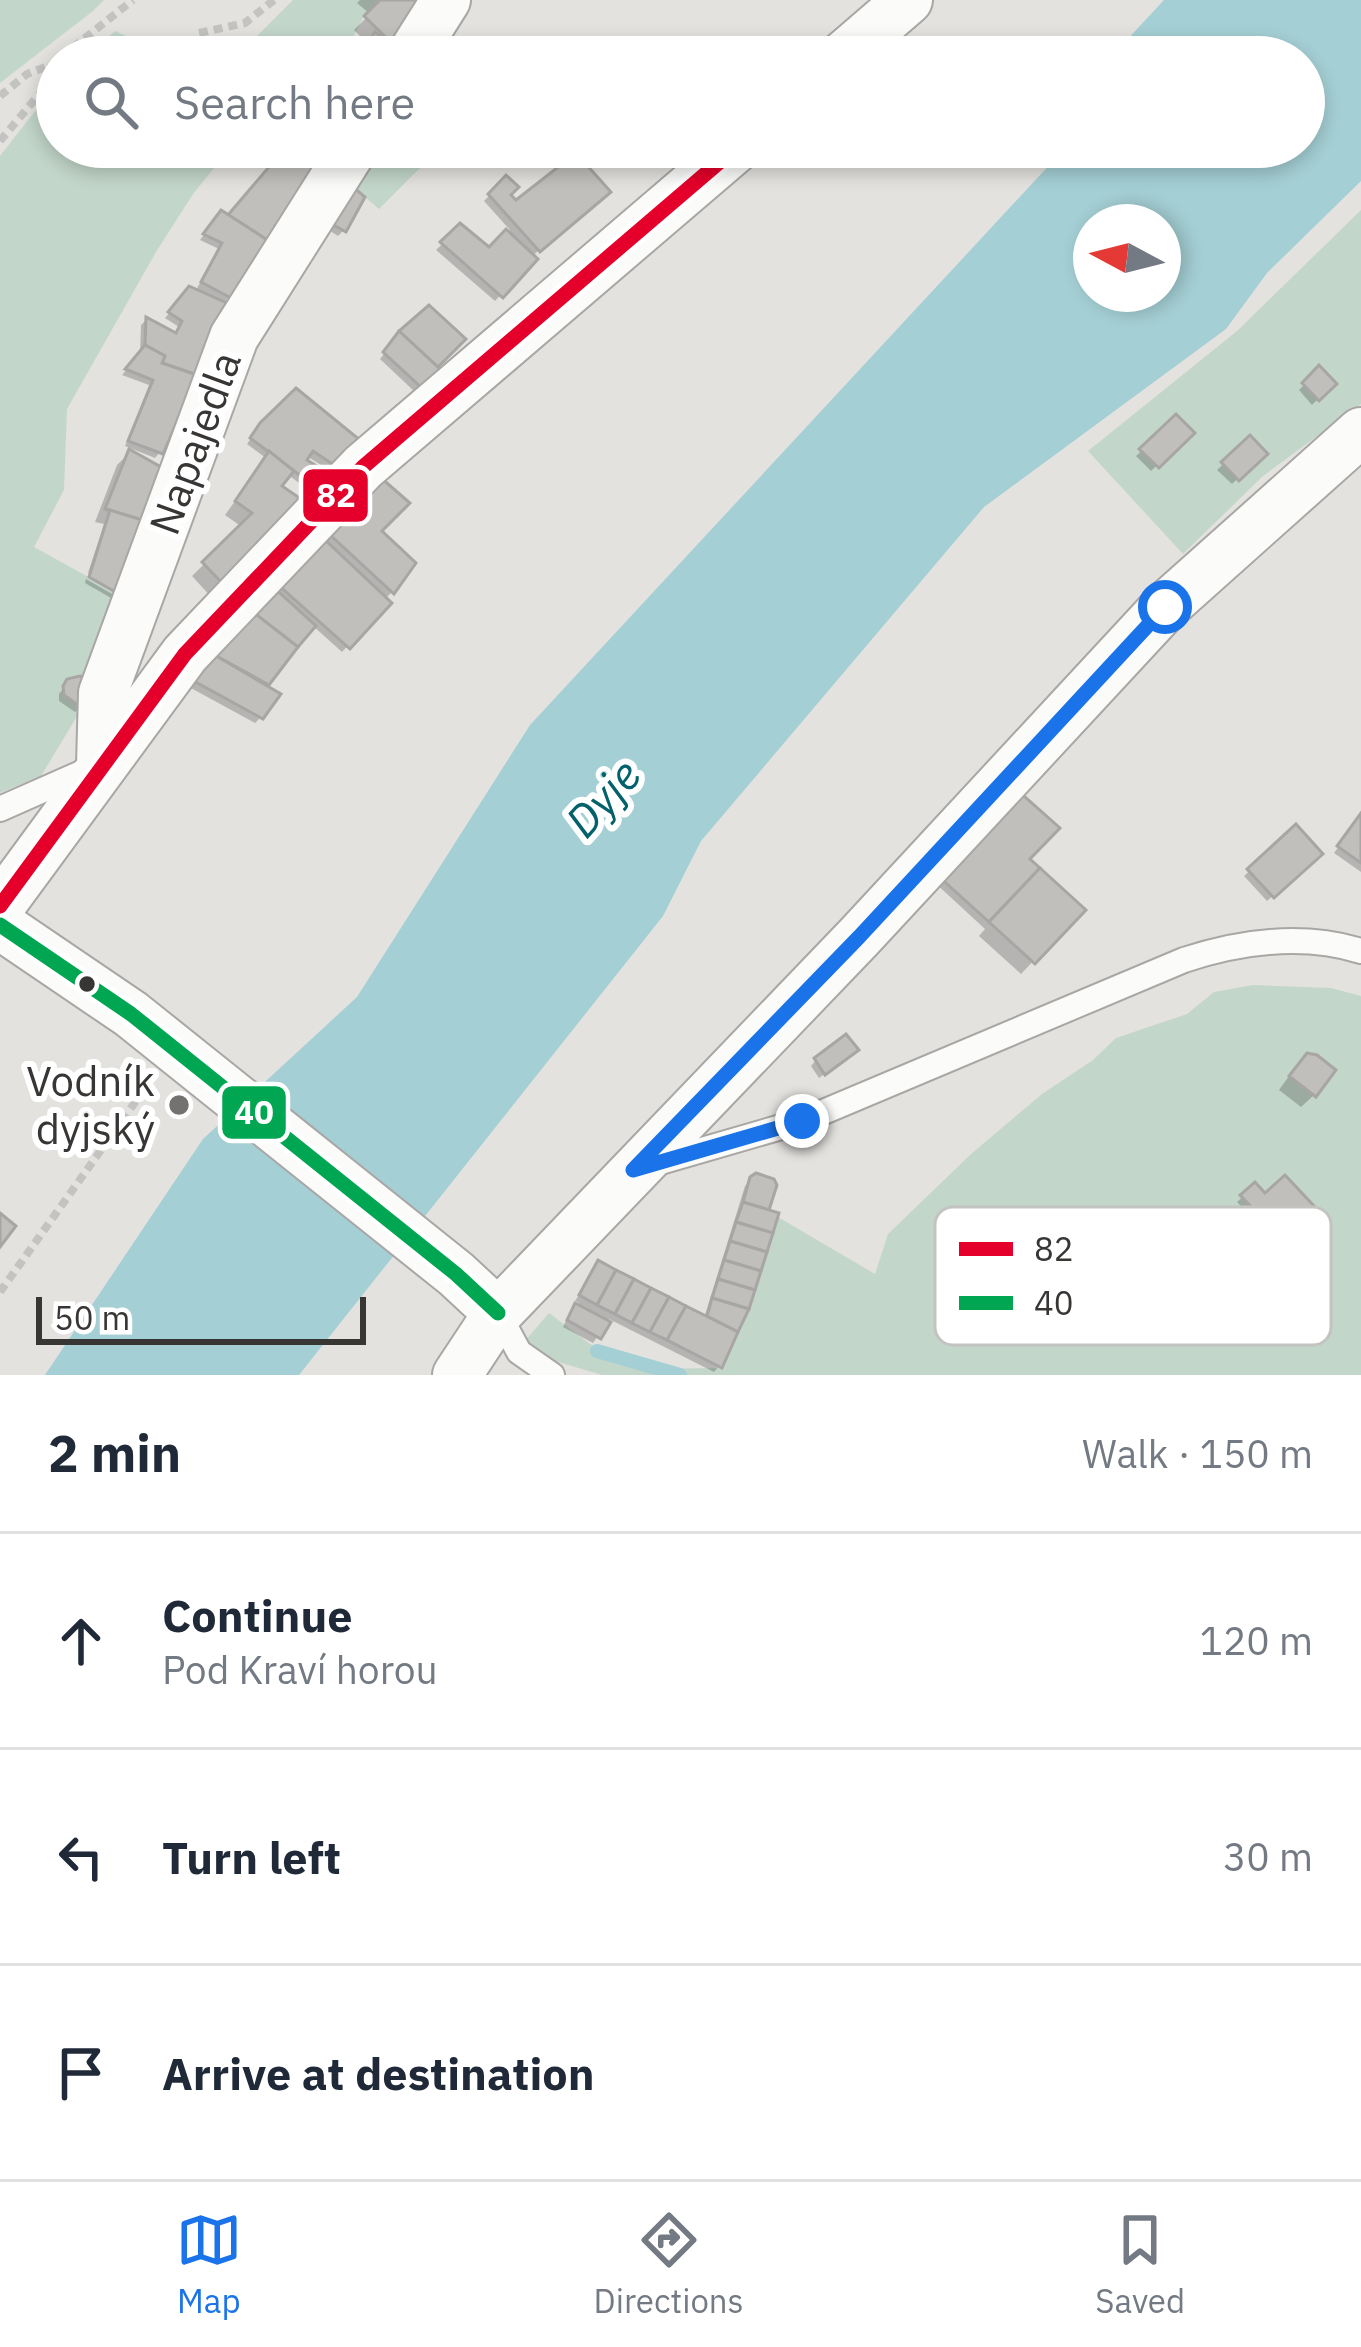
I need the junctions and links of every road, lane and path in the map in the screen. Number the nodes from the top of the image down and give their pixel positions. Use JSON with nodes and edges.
{"nodes":[{"id":1,"x":133,"y":0,"type":"edge"},
{"id":2,"x":274,"y":0,"type":"edge"},
{"id":3,"x":446,"y":0,"type":"edge"},
{"id":4,"x":908,"y":0,"type":"edge"},
{"id":5,"x":199,"y":33,"type":"dead end"},
{"id":6,"x":88,"y":36,"type":"edge"},
{"id":7,"x":423,"y":36,"type":"edge"},
{"id":8,"x":866,"y":36,"type":"edge"},
{"id":9,"x":36,"y":70,"type":"edge"},
{"id":10,"x":0,"y":96,"type":"edge"},
{"id":11,"x":36,"y":98,"type":"edge"},
{"id":12,"x":0,"y":141,"type":"edge"},
{"id":13,"x":341,"y":168,"type":"edge"},
{"id":14,"x":712,"y":168,"type":"edge"},
{"id":15,"x":1361,"y":432,"type":"edge"},
{"id":16,"x":101,"y":765,"type":"junction"},
{"id":17,"x":0,"y":809,"type":"edge"},
{"id":18,"x":0,"y":906,"type":"edge"},
{"id":19,"x":0,"y":925,"type":"edge"},
{"id":20,"x":1361,"y":951,"type":"edge"},
{"id":21,"x":184,"y":1058,"type":"junction"},
{"id":22,"x":633,"y":1170,"type":"junction"},
{"id":23,"x":0,"y":1292,"type":"edge"},
{"id":24,"x":498,"y":1312,"type":"junction"},
{"id":25,"x":457,"y":1375,"type":"edge"},
{"id":26,"x":552,"y":1375,"type":"edge"}],
"edges":[{"from":1,"to":6,"type":"path"},
{"from":2,"to":5,"type":"path"},
{"from":3,"to":7,"type":"street"},
{"from":4,"to":8,"type":"street"},
{"from":9,"to":10,"type":"path"},
{"from":11,"to":12,"type":"path"},
{"from":13,"to":16,"type":"street","name":"Napajedla"},
{"from":14,"to":16,"type":"street"},
{"from":15,"to":22,"type":"street"},
{"from":16,"to":17,"type":"lane"},
{"from":16,"to":18,"type":"street"},
{"from":19,"to":21,"type":"street"},
{"from":20,"to":22,"type":"lane"},
{"from":21,"to":23,"type":"path"},
{"from":21,"to":24,"type":"street"},
{"from":22,"to":24,"type":"street"},
{"from":24,"to":25,"type":"street"},
{"from":24,"to":26,"type":"lane"}]}
